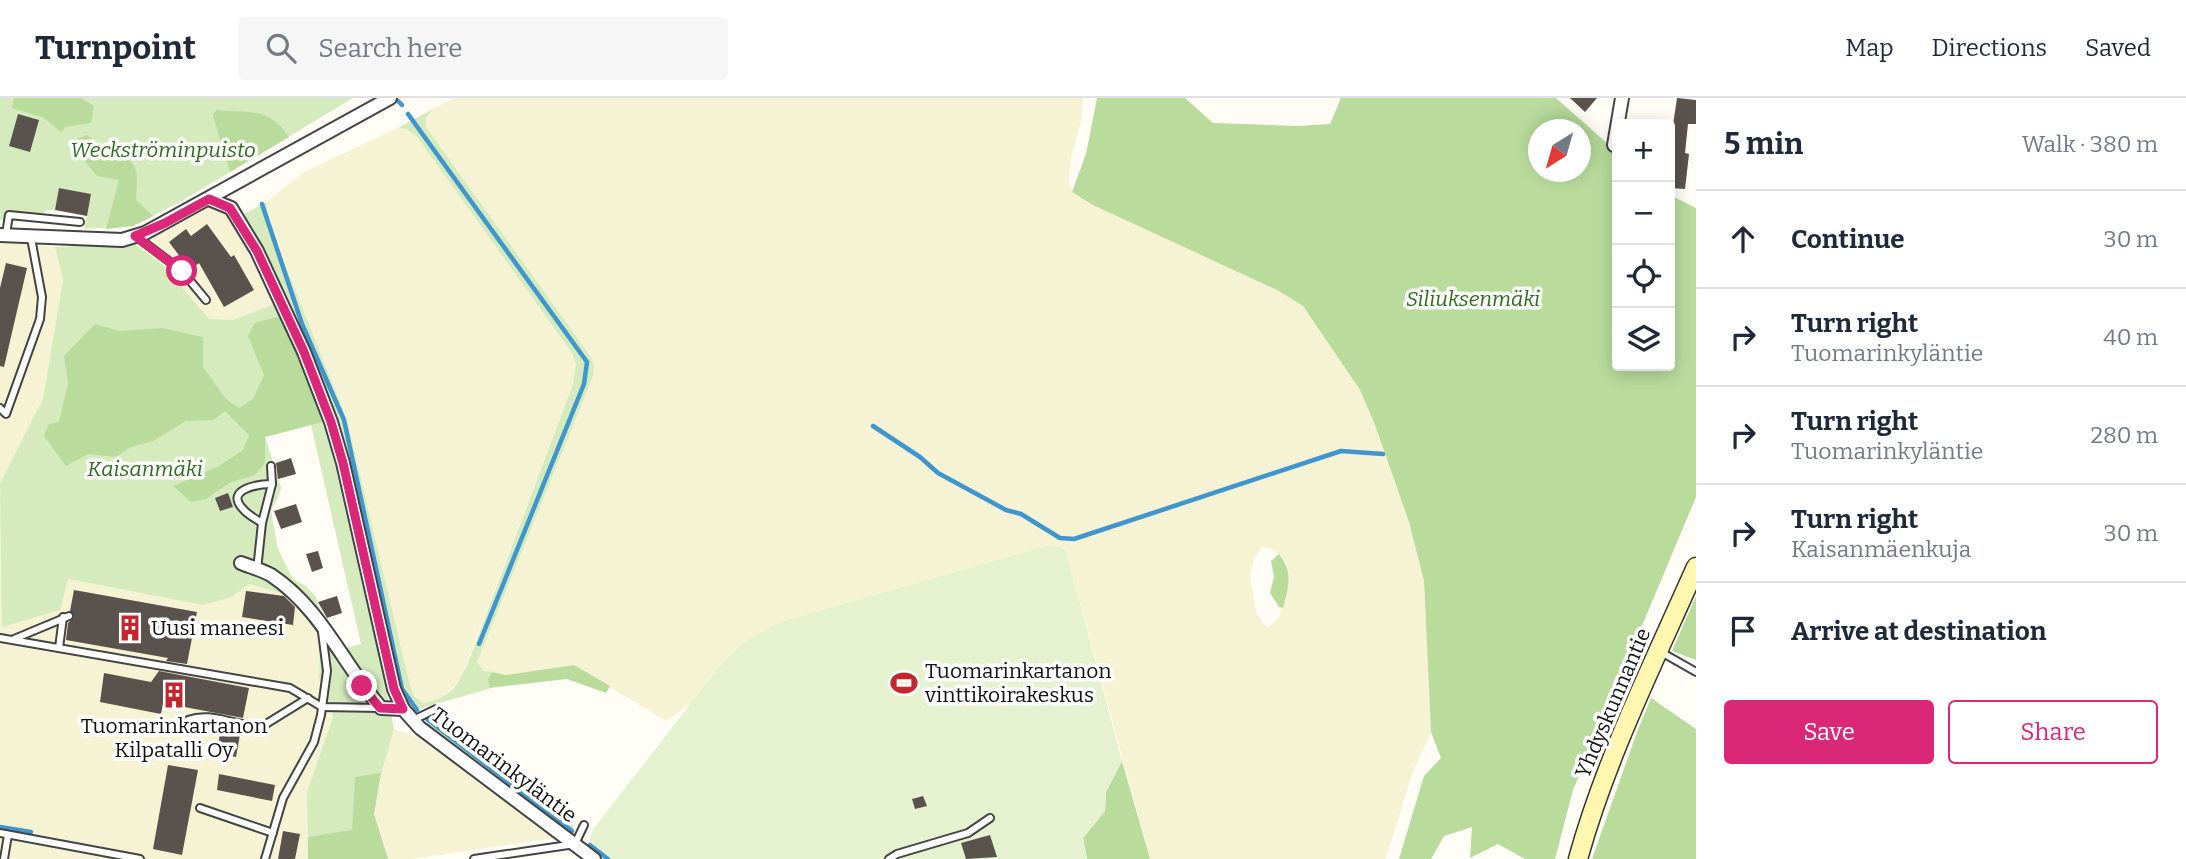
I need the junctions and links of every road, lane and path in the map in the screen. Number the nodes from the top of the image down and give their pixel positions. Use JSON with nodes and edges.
{"nodes":[{"id":1,"x":390,"y":98,"type":"edge"},
{"id":2,"x":1622,"y":98,"type":"edge"},
{"id":3,"x":1618,"y":119,"type":"edge"},
{"id":4,"x":209,"y":199,"type":"junction"},
{"id":5,"x":80,"y":222,"type":"dead end"},
{"id":6,"x":3,"y":236,"type":"edge"},
{"id":7,"x":135,"y":236,"type":"junction"},
{"id":8,"x":31,"y":238,"type":"junction"},
{"id":9,"x":0,"y":249,"type":"edge"},
{"id":10,"x":206,"y":300,"type":"dead end"},
{"id":11,"x":0,"y":408,"type":"edge"},
{"id":12,"x":271,"y":466,"type":"dead end"},
{"id":13,"x":272,"y":484,"type":"junction"},
{"id":14,"x":262,"y":523,"type":"junction"},
{"id":15,"x":241,"y":563,"type":"dead end"},
{"id":16,"x":1696,"y":566,"type":"edge"},
{"id":17,"x":257,"y":569,"type":"junction"},
{"id":18,"x":319,"y":621,"type":"junction"},
{"id":19,"x":0,"y":638,"type":"edge"},
{"id":20,"x":12,"y":640,"type":"junction"},
{"id":21,"x":59,"y":648,"type":"junction"},
{"id":22,"x":1659,"y":651,"type":"junction"},
{"id":23,"x":1696,"y":672,"type":"edge"},
{"id":24,"x":308,"y":698,"type":"junction"},
{"id":25,"x":322,"y":707,"type":"junction"},
{"id":26,"x":380,"y":708,"type":"junction"},
{"id":27,"x":403,"y":709,"type":"junction"},
{"id":28,"x":436,"y":709,"type":"dead end"},
{"id":29,"x":188,"y":720,"type":"dead end"},
{"id":30,"x":412,"y":720,"type":"junction"},
{"id":31,"x":200,"y":808,"type":"dead end"},
{"id":32,"x":990,"y":818,"type":"dead end"},
{"id":33,"x":583,"y":825,"type":"dead end"},
{"id":34,"x":273,"y":832,"type":"junction"},
{"id":35,"x":0,"y":833,"type":"edge"},
{"id":36,"x":8,"y":835,"type":"junction"},
{"id":37,"x":575,"y":844,"type":"junction"},
{"id":38,"x":105,"y":856,"type":"edge"},
{"id":39,"x":4,"y":859,"type":"edge"},
{"id":40,"x":140,"y":859,"type":"edge"},
{"id":41,"x":265,"y":859,"type":"edge"},
{"id":42,"x":474,"y":859,"type":"edge"},
{"id":43,"x":594,"y":859,"type":"edge"},
{"id":44,"x":889,"y":859,"type":"edge"},
{"id":45,"x":1578,"y":859,"type":"edge"}],
"edges":[{"from":1,"to":4,"type":"street"},
{"from":2,"to":3,"type":"street"},
{"from":4,"to":7,"type":"street"},
{"from":4,"to":27,"type":"street","name":"Tuomarinkyläntie"},
{"from":5,"to":6,"type":"lane"},
{"from":6,"to":8,"type":"street"},
{"from":6,"to":9,"type":"street"},
{"from":7,"to":8,"type":"street"},
{"from":7,"to":10,"type":"lane"},
{"from":8,"to":11,"type":"lane"},
{"from":12,"to":13,"type":"lane"},
{"from":13,"to":14,"type":"lane"},
{"from":13,"to":14,"type":"lane"},
{"from":14,"to":17,"type":"lane"},
{"from":15,"to":17,"type":"street"},
{"from":16,"to":22,"type":"main road","name":"Yhdyskunnantie"},
{"from":17,"to":18,"type":"street"},
{"from":18,"to":25,"type":"lane"},
{"from":18,"to":26,"type":"street"},
{"from":19,"to":20,"type":"lane"},
{"from":20,"to":21,"type":"lane"},
{"from":20,"to":21,"type":"lane"},
{"from":21,"to":24,"type":"lane"},
{"from":22,"to":23,"type":"lane"},
{"from":22,"to":45,"type":"main road","name":"Yhdyskunnantie"},
{"from":24,"to":25,"type":"lane"},
{"from":24,"to":29,"type":"lane"},
{"from":25,"to":26,"type":"lane"},
{"from":25,"to":34,"type":"lane"},
{"from":26,"to":27,"type":"street"},
{"from":27,"to":30,"type":"street","name":"Tuomarinkyläntie"},
{"from":28,"to":30,"type":"lane"},
{"from":30,"to":37,"type":"street","name":"Tuomarinkyläntie"},
{"from":31,"to":34,"type":"lane"},
{"from":32,"to":44,"type":"lane"},
{"from":33,"to":37,"type":"lane"},
{"from":34,"to":41,"type":"lane"},
{"from":35,"to":36,"type":"lane"},
{"from":36,"to":38,"type":"lane"},
{"from":36,"to":39,"type":"lane"},
{"from":37,"to":42,"type":"lane"},
{"from":37,"to":43,"type":"street","name":"Tuomarinkyläntie"},
{"from":38,"to":40,"type":"lane"}]}
